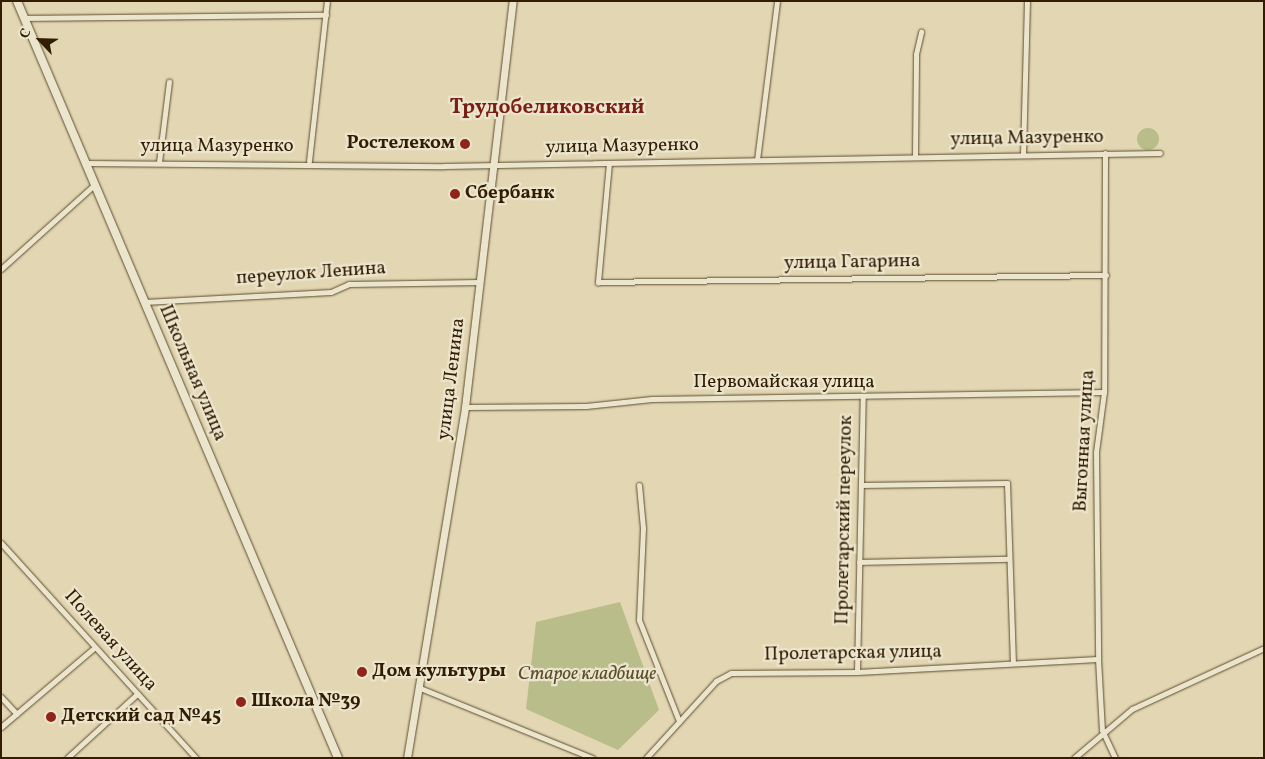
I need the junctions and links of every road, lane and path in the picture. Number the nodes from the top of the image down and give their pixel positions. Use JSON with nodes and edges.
{"nodes":[{"id":1,"x":17,"y":1,"type":"edge"},
{"id":2,"x":327,"y":1,"type":"edge"},
{"id":3,"x":512,"y":1,"type":"edge"},
{"id":4,"x":777,"y":1,"type":"edge"},
{"id":5,"x":1027,"y":1,"type":"edge"},
{"id":6,"x":326,"y":16,"type":"junction"},
{"id":7,"x":24,"y":18,"type":"junction"},
{"id":8,"x":921,"y":32,"type":"dead end"},
{"id":9,"x":170,"y":82,"type":"dead end"},
{"id":10,"x":1105,"y":153,"type":"junction"},
{"id":11,"x":1160,"y":153,"type":"dead end"},
{"id":12,"x":1023,"y":154,"type":"junction"},
{"id":13,"x":915,"y":156,"type":"junction"},
{"id":14,"x":757,"y":160,"type":"junction"},
{"id":15,"x":309,"y":161,"type":"junction"},
{"id":16,"x":159,"y":162,"type":"junction"},
{"id":17,"x":85,"y":163,"type":"junction"},
{"id":18,"x":609,"y":163,"type":"junction"},
{"id":19,"x":493,"y":165,"type":"junction"},
{"id":20,"x":94,"y":185,"type":"junction"},
{"id":21,"x":1,"y":268,"type":"edge"},
{"id":22,"x":1106,"y":275,"type":"junction"},
{"id":23,"x":480,"y":282,"type":"junction"},
{"id":24,"x":144,"y":302,"type":"junction"},
{"id":25,"x":1104,"y":392,"type":"junction"},
{"id":26,"x":862,"y":398,"type":"junction"},
{"id":27,"x":465,"y":407,"type":"junction"},
{"id":28,"x":639,"y":485,"type":"dead end"},
{"id":29,"x":862,"y":485,"type":"junction"},
{"id":30,"x":1,"y":543,"type":"edge"},
{"id":31,"x":1008,"y":559,"type":"junction"},
{"id":32,"x":860,"y":562,"type":"junction"},
{"id":33,"x":96,"y":647,"type":"junction"},
{"id":34,"x":1264,"y":648,"type":"edge"},
{"id":35,"x":1098,"y":659,"type":"junction"},
{"id":36,"x":1013,"y":664,"type":"junction"},
{"id":37,"x":857,"y":672,"type":"junction"},
{"id":38,"x":420,"y":688,"type":"junction"},
{"id":39,"x":137,"y":694,"type":"junction"},
{"id":40,"x":1,"y":697,"type":"edge"},
{"id":41,"x":16,"y":714,"type":"junction"},
{"id":42,"x":680,"y":721,"type":"junction"},
{"id":43,"x":1,"y":727,"type":"edge"},
{"id":44,"x":1102,"y":730,"type":"junction"},
{"id":45,"x":67,"y":758,"type":"edge"},
{"id":46,"x":196,"y":758,"type":"edge"},
{"id":47,"x":338,"y":758,"type":"edge"},
{"id":48,"x":407,"y":758,"type":"edge"},
{"id":49,"x":592,"y":758,"type":"edge"},
{"id":50,"x":646,"y":758,"type":"edge"},
{"id":51,"x":1074,"y":758,"type":"edge"},
{"id":52,"x":1115,"y":758,"type":"edge"}],
"edges":[{"from":1,"to":7,"type":"main road","name":"Школьная улица"},
{"from":2,"to":6,"type":"street"},
{"from":3,"to":19,"type":"street","name":"улица Ленина"},
{"from":4,"to":14,"type":"street"},
{"from":5,"to":12,"type":"street"},
{"from":6,"to":7,"type":"street"},
{"from":6,"to":15,"type":"street"},
{"from":7,"to":17,"type":"main road","name":"Школьная улица"},
{"from":8,"to":13,"type":"street"},
{"from":9,"to":16,"type":"street"},
{"from":10,"to":11,"type":"street","name":"улица Мазуренко"},
{"from":10,"to":12,"type":"street","name":"улица Мазуренко"},
{"from":10,"to":22,"type":"street","name":"Выгонная улица"},
{"from":12,"to":13,"type":"street","name":"улица Мазуренко"},
{"from":13,"to":14,"type":"street","name":"улица Мазуренко"},
{"from":14,"to":18,"type":"street","name":"улица Мазуренко"},
{"from":15,"to":16,"type":"street","name":"улица Мазуренко"},
{"from":15,"to":19,"type":"street","name":"улица Мазуренко"},
{"from":16,"to":17,"type":"street","name":"улица Мазуренко"},
{"from":17,"to":20,"type":"main road","name":"Школьная улица"},
{"from":18,"to":19,"type":"street","name":"улица Мазуренко"},
{"from":18,"to":22,"type":"street","name":"улица Гагарина"},
{"from":19,"to":23,"type":"street","name":"улица Ленина"},
{"from":20,"to":21,"type":"street"},
{"from":20,"to":24,"type":"main road","name":"Школьная улица"},
{"from":22,"to":25,"type":"street","name":"Выгонная улица"},
{"from":23,"to":24,"type":"street","name":"переулок Ленина"},
{"from":23,"to":27,"type":"street","name":"улица Ленина"},
{"from":24,"to":47,"type":"main road","name":"Школьная улица"},
{"from":25,"to":26,"type":"street","name":"Первомайская улица"},
{"from":25,"to":35,"type":"street","name":"Выгонная улица"},
{"from":26,"to":27,"type":"street","name":"Первомайская улица"},
{"from":26,"to":29,"type":"street","name":"Пролетарский переулок"},
{"from":27,"to":38,"type":"street","name":"улица Ленина"},
{"from":28,"to":42,"type":"street"},
{"from":29,"to":31,"type":"street"},
{"from":29,"to":32,"type":"street","name":"Пролетарский переулок"},
{"from":30,"to":33,"type":"street","name":"Полевая улица"},
{"from":31,"to":32,"type":"street"},
{"from":31,"to":36,"type":"street"},
{"from":32,"to":37,"type":"street","name":"Пролетарский переулок"},
{"from":33,"to":39,"type":"street","name":"Полевая улица"},
{"from":33,"to":41,"type":"street"},
{"from":34,"to":44,"type":"street"},
{"from":35,"to":36,"type":"street","name":"Пролетарская улица"},
{"from":35,"to":44,"type":"street","name":"Выгонная улица"},
{"from":36,"to":37,"type":"street","name":"Пролетарская улица"},
{"from":37,"to":42,"type":"street","name":"Пролетарская улица"},
{"from":38,"to":48,"type":"street","name":"улица Ленина"},
{"from":38,"to":49,"type":"street"},
{"from":39,"to":45,"type":"street"},
{"from":39,"to":46,"type":"street","name":"Полевая улица"},
{"from":40,"to":41,"type":"street"},
{"from":41,"to":43,"type":"street"},
{"from":42,"to":50,"type":"street","name":"Пролетарская улица"},
{"from":44,"to":51,"type":"street"},
{"from":44,"to":52,"type":"street","name":"Выгонная улица"}]}
